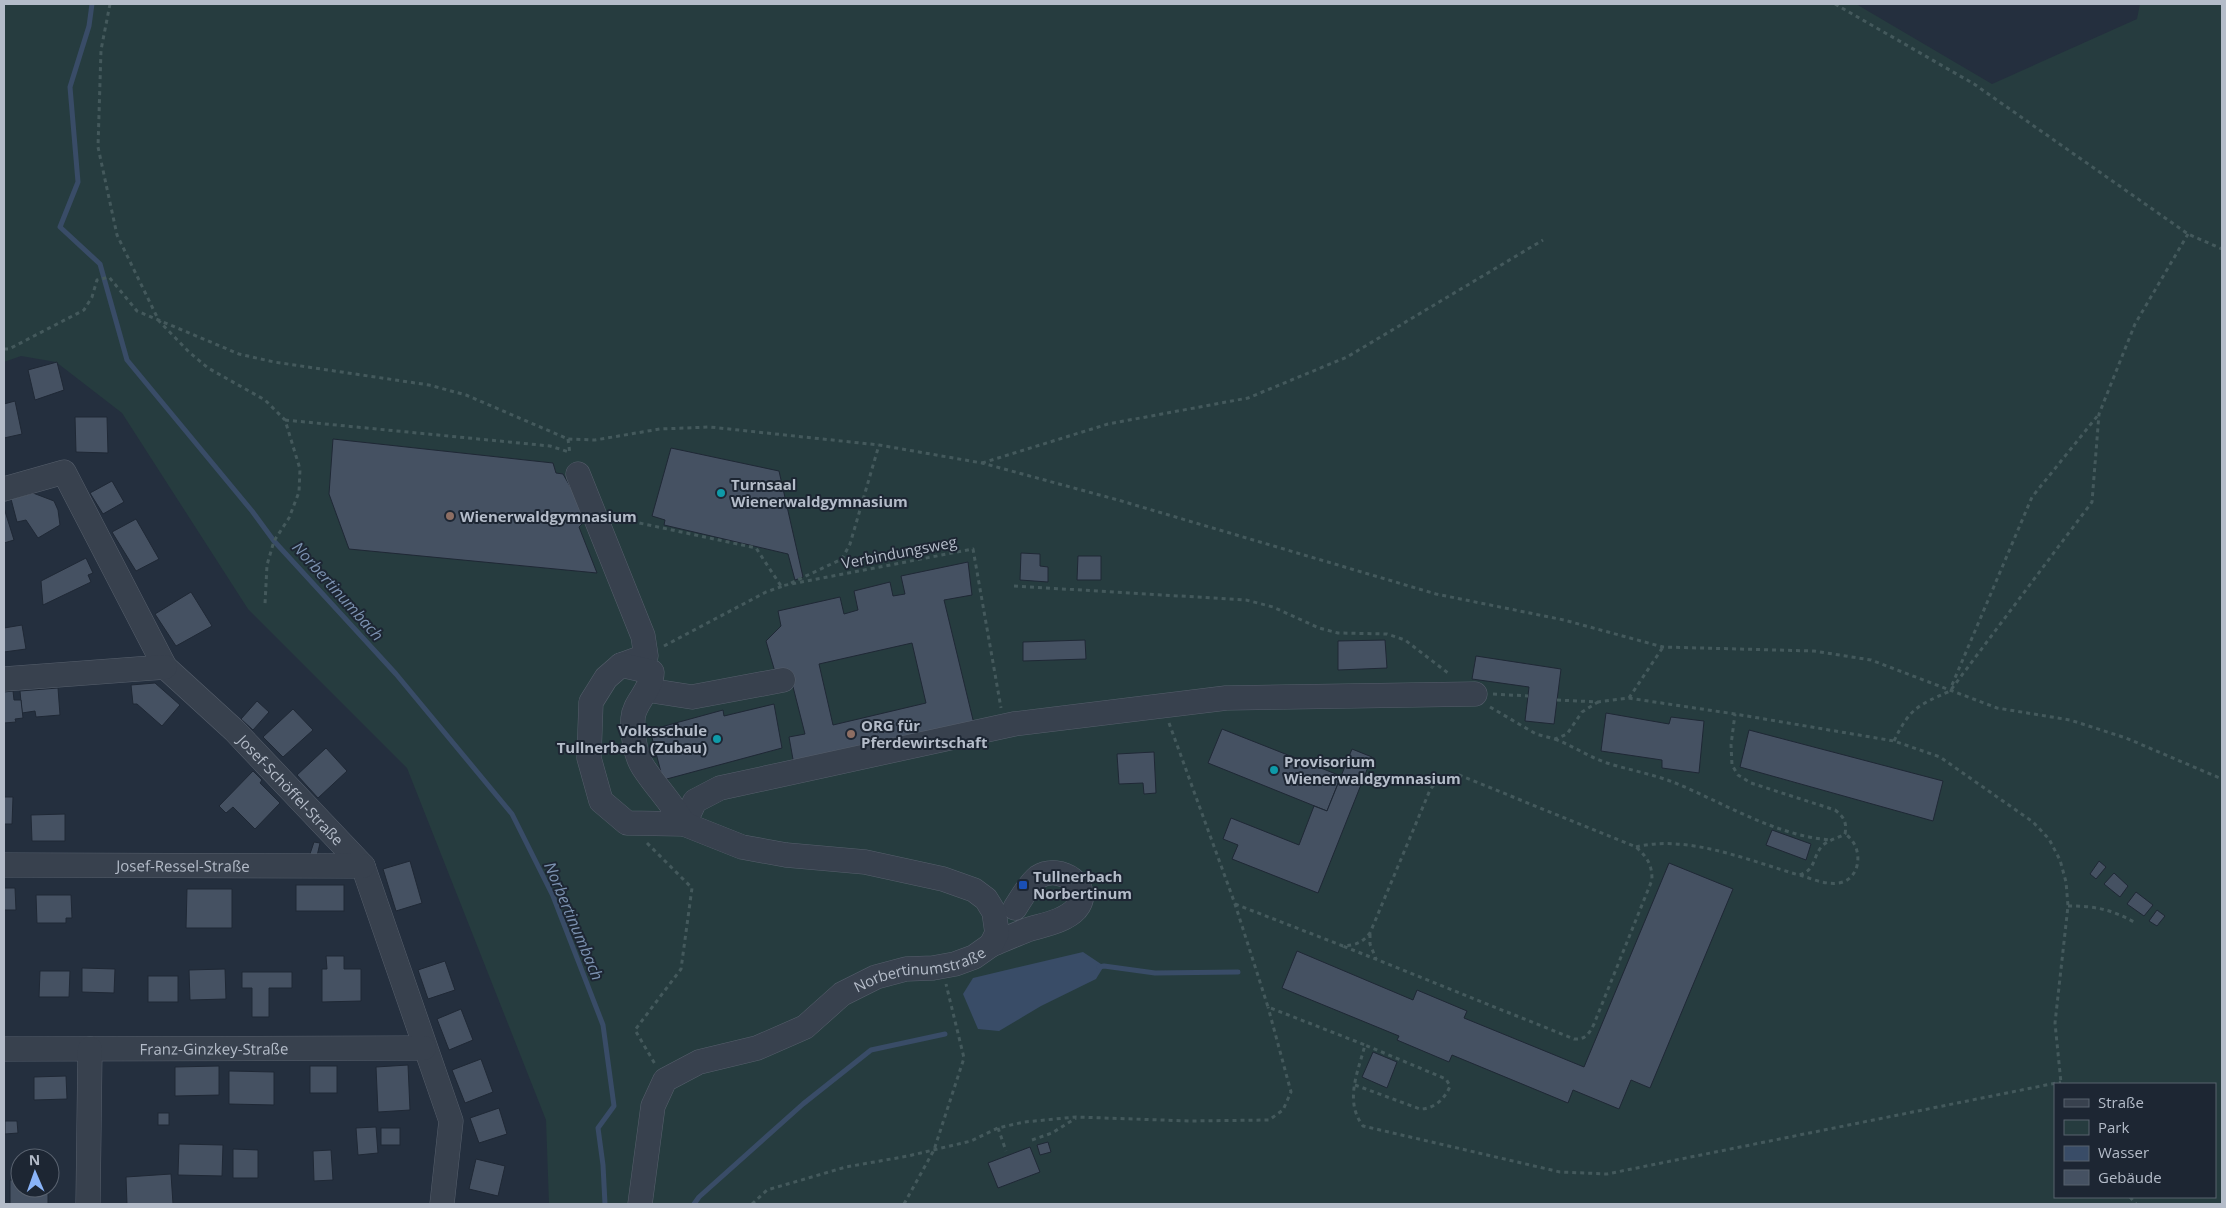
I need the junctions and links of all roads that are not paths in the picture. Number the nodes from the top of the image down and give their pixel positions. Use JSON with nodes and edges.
{"nodes":[{"id":1,"x":578,"y":474,"type":"dead end"},
{"id":2,"x":4,"y":489,"type":"edge"},
{"id":3,"x":165,"y":667,"type":"junction"},
{"id":4,"x":648,"y":673,"type":"junction"},
{"id":5,"x":4,"y":679,"type":"edge"},
{"id":6,"x":783,"y":680,"type":"dead end"},
{"id":7,"x":1475,"y":694,"type":"road end"},
{"id":8,"x":684,"y":824,"type":"junction"},
{"id":9,"x":4,"y":865,"type":"edge"},
{"id":10,"x":362,"y":866,"type":"junction"},
{"id":11,"x":1004,"y":910,"type":"junction"},
{"id":12,"x":1027,"y":930,"type":"junction"},
{"id":13,"x":990,"y":945,"type":"junction"},
{"id":14,"x":424,"y":1048,"type":"junction"},
{"id":15,"x":4,"y":1049,"type":"edge"},
{"id":16,"x":90,"y":1050,"type":"junction"},
{"id":17,"x":88,"y":1204,"type":"edge"},
{"id":18,"x":442,"y":1204,"type":"edge"},
{"id":19,"x":640,"y":1204,"type":"edge"}],
"edges":[{"from":1,"to":4,"type":"street"},
{"from":2,"to":3,"type":"street","name":"Josef-Schöffel-Straße"},
{"from":3,"to":5,"type":"street"},
{"from":3,"to":10,"type":"street","name":"Josef-Schöffel-Straße"},
{"from":4,"to":6,"type":"street"},
{"from":4,"to":8,"type":"street"},
{"from":4,"to":8,"type":"street"},
{"from":7,"to":8,"type":"street"},
{"from":8,"to":11,"type":"street"},
{"from":9,"to":10,"type":"street","name":"Josef-Ressel-Straße"},
{"from":10,"to":14,"type":"street","name":"Josef-Schöffel-Straße"},
{"from":11,"to":12,"type":"street"},
{"from":11,"to":12,"type":"street"},
{"from":11,"to":13,"type":"street","name":"Norbertinumstraße"},
{"from":12,"to":13,"type":"street"},
{"from":13,"to":19,"type":"street","name":"Norbertinumstraße"},
{"from":14,"to":16,"type":"street","name":"Franz-Ginzkey-Straße"},
{"from":14,"to":18,"type":"street","name":"Josef-Schöffel-Straße"},
{"from":15,"to":16,"type":"street","name":"Franz-Ginzkey-Straße"},
{"from":16,"to":17,"type":"street"}]}
